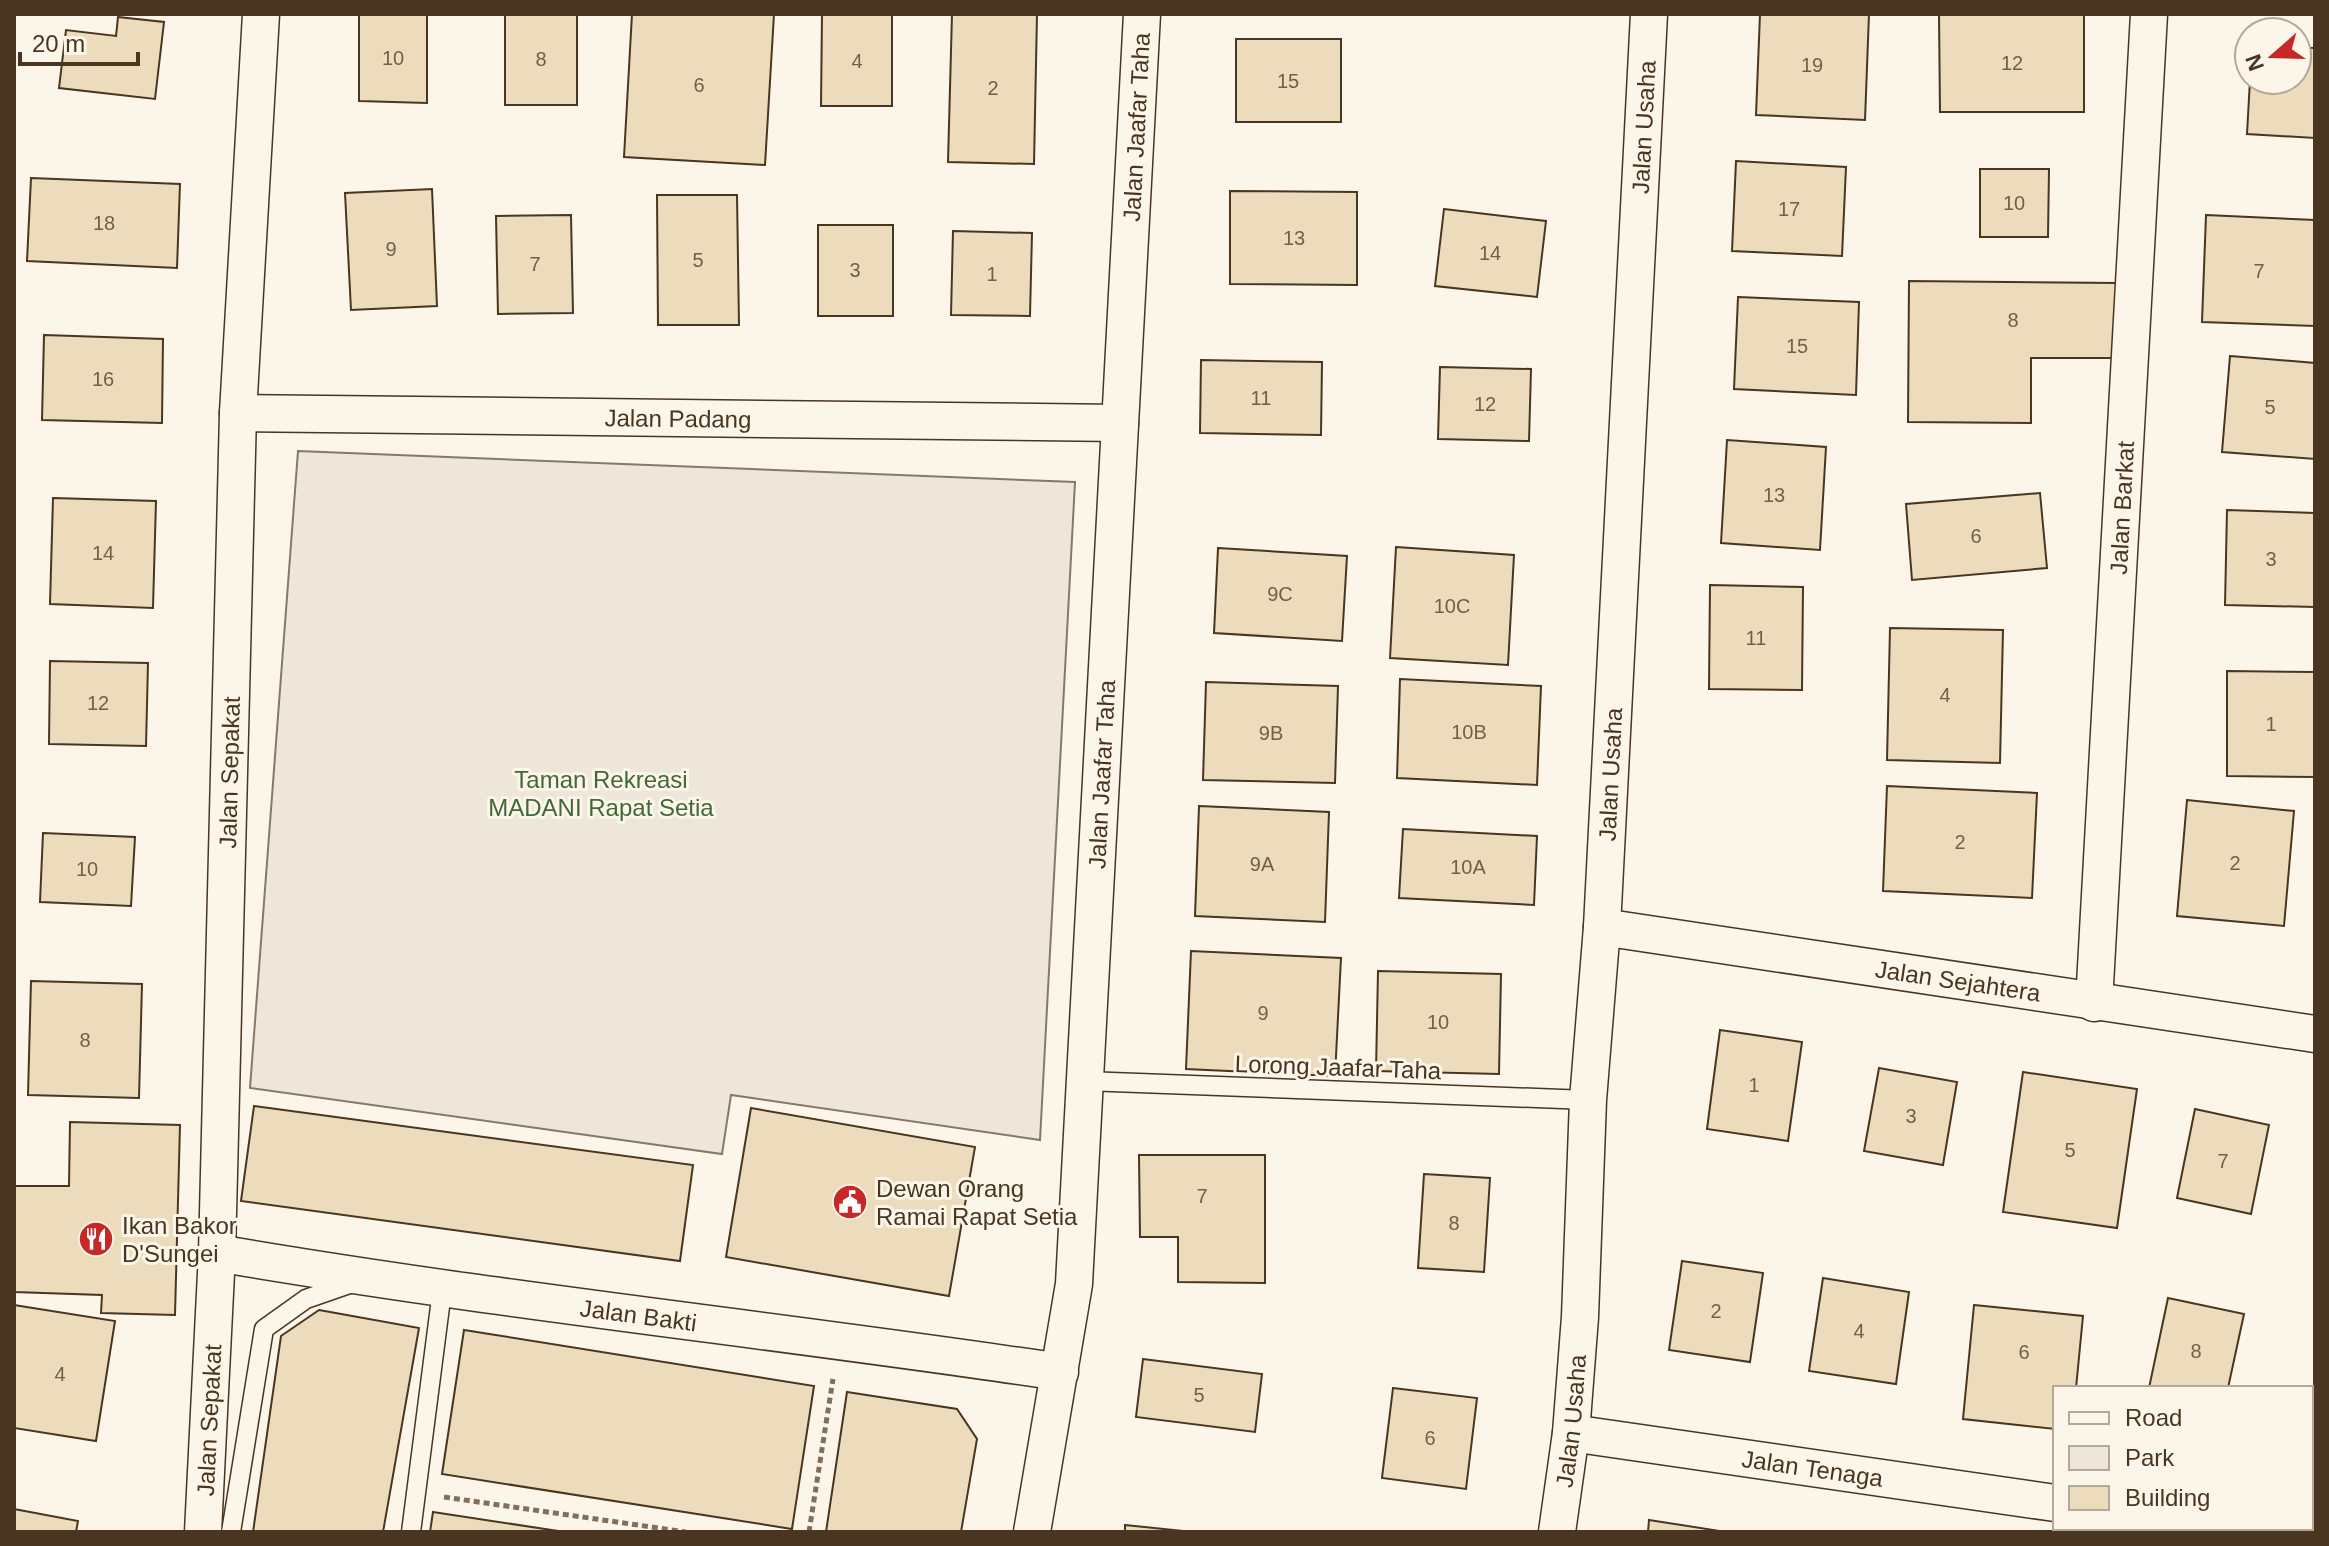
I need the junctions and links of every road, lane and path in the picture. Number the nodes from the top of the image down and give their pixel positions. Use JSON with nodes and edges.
{"nodes":[{"id":1,"x":261,"y":14,"type":"edge"},
{"id":2,"x":1142,"y":14,"type":"edge"},
{"id":3,"x":1649,"y":14,"type":"edge"},
{"id":4,"x":2149,"y":14,"type":"edge"},
{"id":5,"x":238,"y":413,"type":"junction"},
{"id":6,"x":1120,"y":423,"type":"junction"},
{"id":7,"x":1602,"y":927,"type":"junction"},
{"id":8,"x":2094,"y":1003,"type":"junction"},
{"id":9,"x":2315,"y":1034,"type":"edge"},
{"id":10,"x":1085,"y":1081,"type":"junction"},
{"id":11,"x":1588,"y":1100,"type":"junction"},
{"id":12,"x":217,"y":1253,"type":"junction"},
{"id":13,"x":365,"y":1278,"type":"junction"},
{"id":14,"x":442,"y":1291,"type":"junction"},
{"id":15,"x":839,"y":1339,"type":"junction"},
{"id":16,"x":1060,"y":1372,"type":"junction"},
{"id":17,"x":1571,"y":1433,"type":"junction"},
{"id":18,"x":416,"y":1492,"type":"junction"},
{"id":19,"x":2053,"y":1503,"type":"edge"},
{"id":20,"x":203,"y":1532,"type":"edge"},
{"id":21,"x":231,"y":1532,"type":"edge"},
{"id":22,"x":411,"y":1532,"type":"edge"},
{"id":23,"x":686,"y":1532,"type":"edge"},
{"id":24,"x":809,"y":1532,"type":"edge"},
{"id":25,"x":1032,"y":1532,"type":"edge"},
{"id":26,"x":1557,"y":1532,"type":"edge"}],
"edges":[{"from":1,"to":5,"type":"street","name":"Jalan Sepakat"},
{"from":2,"to":6,"type":"street","name":"Jalan Jaafar Taha"},
{"from":3,"to":7,"type":"street","name":"Jalan Usaha"},
{"from":4,"to":8,"type":"street","name":"Jalan Barkat"},
{"from":5,"to":6,"type":"street","name":"Jalan Padang"},
{"from":5,"to":12,"type":"street","name":"Jalan Sepakat"},
{"from":6,"to":10,"type":"street","name":"Jalan Jaafar Taha"},
{"from":7,"to":8,"type":"street","name":"Jalan Sejahtera"},
{"from":7,"to":11,"type":"street","name":"Jalan Usaha"},
{"from":8,"to":9,"type":"street","name":"Jalan Sejahtera"},
{"from":10,"to":11,"type":"lane","name":"Lorong Jaafar Taha"},
{"from":10,"to":16,"type":"street","name":"Jalan Jaafar Taha"},
{"from":11,"to":17,"type":"street","name":"Jalan Usaha"},
{"from":12,"to":13,"type":"street","name":"Jalan Bakti"},
{"from":12,"to":20,"type":"street","name":"Jalan Sepakat"},
{"from":13,"to":14,"type":"street","name":"Jalan Bakti"},
{"from":13,"to":21,"type":"lane"},
{"from":14,"to":15,"type":"street","name":"Jalan Bakti"},
{"from":14,"to":18,"type":"lane"},
{"from":15,"to":16,"type":"street","name":"Jalan Bakti"},
{"from":15,"to":24,"type":"path"},
{"from":16,"to":25,"type":"street","name":"Jalan Jaafar Taha"},
{"from":17,"to":19,"type":"street","name":"Jalan Tenaga"},
{"from":17,"to":26,"type":"street","name":"Jalan Usaha"},
{"from":18,"to":22,"type":"lane"},
{"from":18,"to":23,"type":"path"}]}
